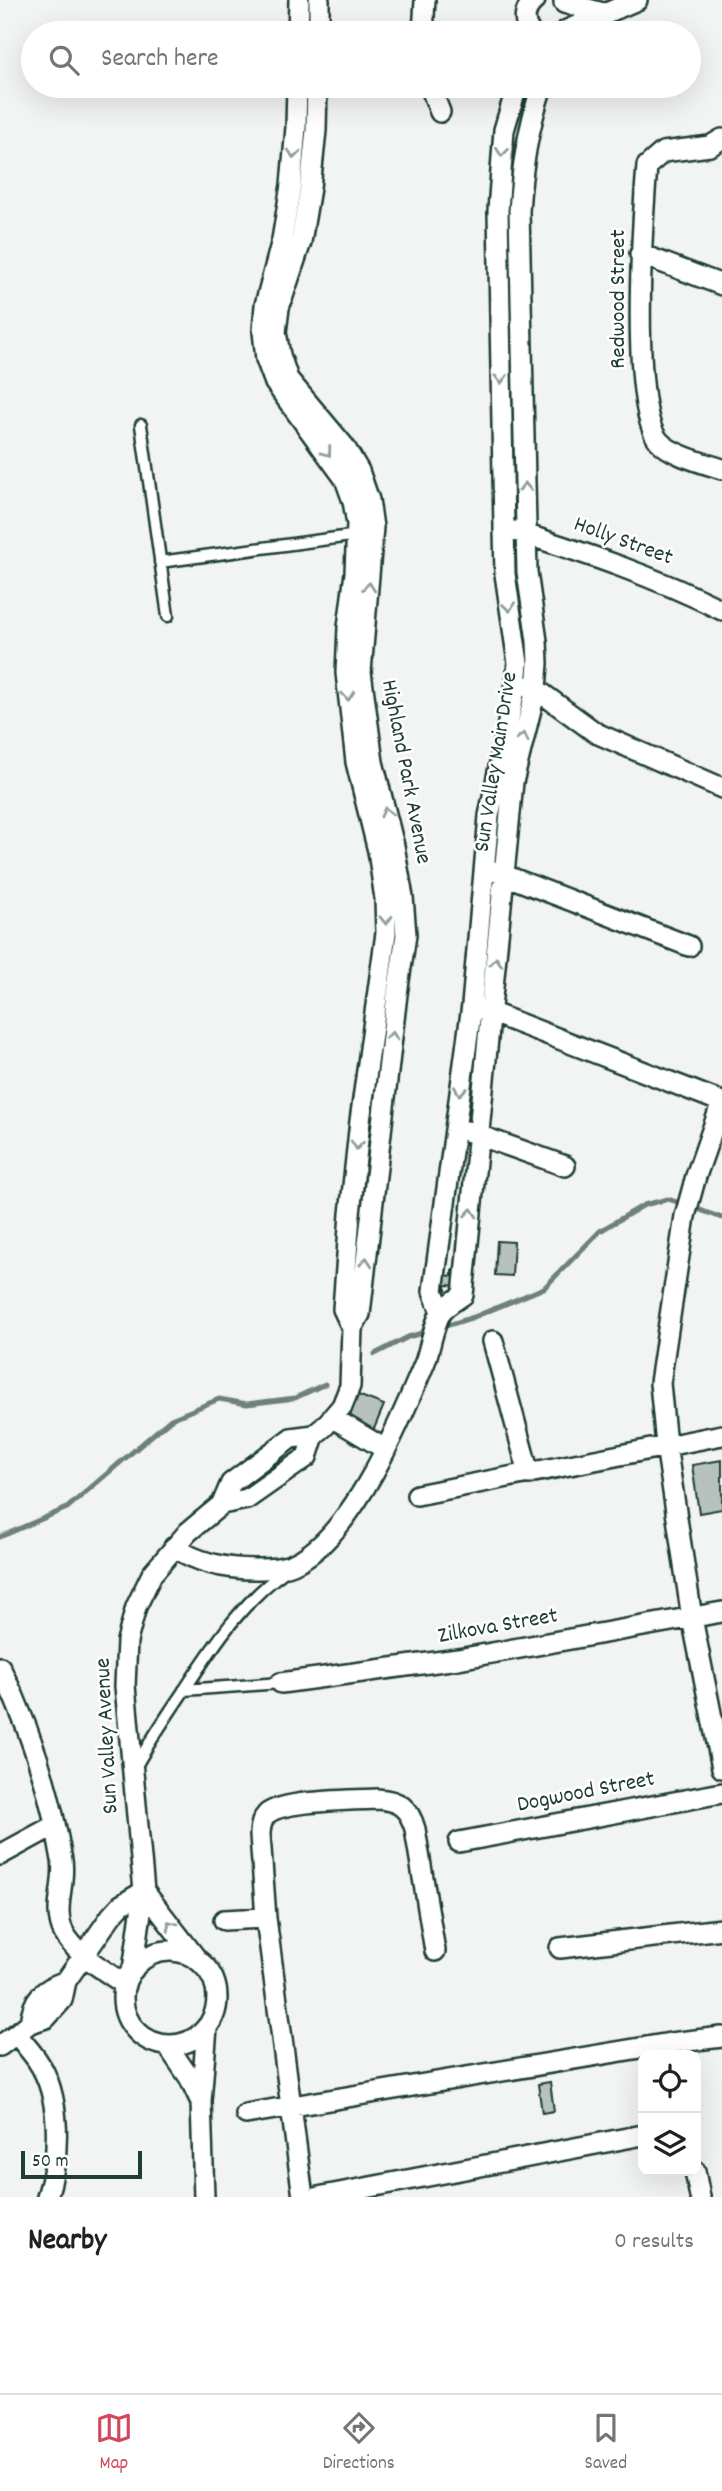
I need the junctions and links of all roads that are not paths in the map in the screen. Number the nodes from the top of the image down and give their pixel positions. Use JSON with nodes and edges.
{"nodes":[{"id":1,"x":299,"y":0,"type":"edge"},
{"id":2,"x":319,"y":0,"type":"edge"},
{"id":3,"x":425,"y":0,"type":"edge"},
{"id":4,"x":637,"y":0,"type":"edge"},
{"id":5,"x":562,"y":2,"type":"edge"},
{"id":6,"x":607,"y":14,"type":"junction"},
{"id":7,"x":298,"y":21,"type":"edge"},
{"id":8,"x":318,"y":21,"type":"edge"},
{"id":9,"x":424,"y":21,"type":"edge"},
{"id":10,"x":569,"y":21,"type":"edge"},
{"id":11,"x":591,"y":21,"type":"edge"},
{"id":12,"x":297,"y":98,"type":"edge"},
{"id":13,"x":317,"y":98,"type":"edge"},
{"id":14,"x":435,"y":98,"type":"edge"},
{"id":15,"x":513,"y":98,"type":"edge"},
{"id":16,"x":538,"y":98,"type":"edge"},
{"id":17,"x":440,"y":112,"type":"dead end"},
{"id":18,"x":722,"y":139,"type":"edge"},
{"id":19,"x":640,"y":254,"type":"junction"},
{"id":20,"x":722,"y":285,"type":"edge"},
{"id":21,"x":272,"y":306,"type":"junction"},
{"id":22,"x":141,"y":425,"type":"dead end"},
{"id":23,"x":722,"y":469,"type":"edge"},
{"id":24,"x":504,"y":528,"type":"junction"},
{"id":25,"x":365,"y":534,"type":"junction"},
{"id":26,"x":526,"y":534,"type":"junction"},
{"id":27,"x":160,"y":562,"type":"junction"},
{"id":28,"x":722,"y":610,"type":"edge"},
{"id":29,"x":169,"y":617,"type":"dead end"},
{"id":30,"x":516,"y":684,"type":"junction"},
{"id":31,"x":536,"y":689,"type":"junction"},
{"id":32,"x":722,"y":788,"type":"edge"},
{"id":33,"x":494,"y":871,"type":"junction"},
{"id":34,"x":689,"y":946,"type":"dead end"},
{"id":35,"x":472,"y":1005,"type":"junction"},
{"id":36,"x":492,"y":1013,"type":"junction"},
{"id":37,"x":722,"y":1102,"type":"edge"},
{"id":38,"x":456,"y":1127,"type":"junction"},
{"id":39,"x":479,"y":1135,"type":"junction"},
{"id":40,"x":565,"y":1166,"type":"dead end"},
{"id":41,"x":440,"y":1316,"type":"junction"},
{"id":42,"x":493,"y":1341,"type":"dead end"},
{"id":43,"x":333,"y":1418,"type":"junction"},
{"id":44,"x":722,"y":1435,"type":"edge"},
{"id":45,"x":314,"y":1436,"type":"junction"},
{"id":46,"x":666,"y":1445,"type":"junction"},
{"id":47,"x":384,"y":1449,"type":"junction"},
{"id":48,"x":256,"y":1464,"type":"junction"},
{"id":49,"x":529,"y":1474,"type":"junction"},
{"id":50,"x":270,"y":1483,"type":"junction"},
{"id":51,"x":417,"y":1495,"type":"dead end"},
{"id":52,"x":222,"y":1504,"type":"junction"},
{"id":53,"x":174,"y":1547,"type":"junction"},
{"id":54,"x":295,"y":1564,"type":"junction"},
{"id":55,"x":722,"y":1612,"type":"edge"},
{"id":56,"x":692,"y":1618,"type":"junction"},
{"id":57,"x":0,"y":1667,"type":"edge"},
{"id":58,"x":281,"y":1683,"type":"joint"},
{"id":59,"x":184,"y":1690,"type":"junction"},
{"id":60,"x":7,"y":1700,"type":"edge"},
{"id":61,"x":722,"y":1768,"type":"edge"},
{"id":62,"x":132,"y":1773,"type":"junction"},
{"id":63,"x":722,"y":1793,"type":"edge"},
{"id":64,"x":55,"y":1825,"type":"junction"},
{"id":65,"x":459,"y":1842,"type":"dead end"},
{"id":66,"x":0,"y":1855,"type":"edge"},
{"id":67,"x":145,"y":1891,"type":"junction"},
{"id":68,"x":266,"y":1918,"type":"junction"},
{"id":69,"x":224,"y":1920,"type":"dead end"},
{"id":70,"x":722,"y":1929,"type":"edge"},
{"id":71,"x":559,"y":1948,"type":"dead end"},
{"id":72,"x":435,"y":1951,"type":"dead end"},
{"id":73,"x":83,"y":1955,"type":"junction"},
{"id":74,"x":197,"y":1959,"type":"junction"},
{"id":75,"x":129,"y":1977,"type":"junction"},
{"id":76,"x":23,"y":2028,"type":"junction"},
{"id":77,"x":207,"y":2028,"type":"junction"},
{"id":78,"x":722,"y":2036,"type":"edge"},
{"id":79,"x":167,"y":2045,"type":"junction"},
{"id":80,"x":0,"y":2046,"type":"edge"},
{"id":81,"x":671,"y":2049,"type":"edge"},
{"id":82,"x":201,"y":2101,"type":"junction"},
{"id":83,"x":290,"y":2106,"type":"junction"},
{"id":84,"x":246,"y":2114,"type":"dead end"},
{"id":85,"x":638,"y":2136,"type":"edge"},
{"id":86,"x":696,"y":2176,"type":"edge"},
{"id":87,"x":47,"y":2197,"type":"edge"},
{"id":88,"x":204,"y":2197,"type":"edge"},
{"id":89,"x":303,"y":2197,"type":"edge"},
{"id":90,"x":318,"y":2197,"type":"edge"},
{"id":91,"x":700,"y":2197,"type":"edge"}],
"edges":[{"from":1,"to":7,"type":"street"},
{"from":2,"to":8,"type":"street"},
{"from":3,"to":9,"type":"street"},
{"from":4,"to":6,"type":"street"},
{"from":5,"to":6,"type":"street"},
{"from":5,"to":10,"type":"street"},
{"from":6,"to":11,"type":"street"},
{"from":12,"to":21,"type":"street","name":"Highland Park Avenue","one_way":true},
{"from":13,"to":21,"type":"street","name":"Highland Park Avenue"},
{"from":14,"to":17,"type":"street"},
{"from":15,"to":24,"type":"street","name":"Sun Valley Main Drive","one_way":true},
{"from":26,"to":16,"type":"street","name":"Sun Valley Main Drive","one_way":true},
{"from":18,"to":19,"type":"street","name":"Redwood Street"},
{"from":19,"to":20,"type":"street"},
{"from":19,"to":23,"type":"street","name":"Redwood Street"},
{"from":21,"to":25,"type":"street","name":"Highland Park Avenue"},
{"from":22,"to":27,"type":"lane"},
{"from":24,"to":26,"type":"street","name":"Holly Street"},
{"from":24,"to":30,"type":"street","name":"Sun Valley Main Drive","one_way":true},
{"from":25,"to":27,"type":"lane"},
{"from":25,"to":43,"type":"street","name":"Highland Park Avenue"},
{"from":26,"to":28,"type":"street","name":"Holly Street"},
{"from":26,"to":31,"type":"street","name":"Sun Valley Main Drive"},
{"from":27,"to":29,"type":"lane"},
{"from":30,"to":31,"type":"street"},
{"from":30,"to":33,"type":"street","name":"Sun Valley Main Drive"},
{"from":31,"to":32,"type":"street"},
{"from":33,"to":31,"type":"street","name":"Sun Valley Main Drive","one_way":true},
{"from":33,"to":34,"type":"street"},
{"from":33,"to":35,"type":"street","name":"Sun Valley Main Drive"},
{"from":36,"to":33,"type":"street","name":"Sun Valley Main Drive","one_way":true},
{"from":35,"to":36,"type":"street"},
{"from":35,"to":38,"type":"street","name":"Sun Valley Main Drive","one_way":true},
{"from":36,"to":37,"type":"street"},
{"from":36,"to":39,"type":"street","name":"Sun Valley Main Drive"},
{"from":37,"to":46,"type":"street"},
{"from":38,"to":39,"type":"street"},
{"from":38,"to":41,"type":"street","name":"Sun Valley Main Drive"},
{"from":39,"to":40,"type":"street"},
{"from":41,"to":39,"type":"street","name":"Sun Valley Main Drive","one_way":true},
{"from":41,"to":47,"type":"street","name":"Sun Valley Main Drive"},
{"from":42,"to":49,"type":"street"},
{"from":43,"to":45,"type":"street","name":"Highland Park Avenue"},
{"from":43,"to":47,"type":"street"},
{"from":44,"to":46,"type":"street"},
{"from":45,"to":48,"type":"street","name":"Highland Park Avenue"},
{"from":45,"to":50,"type":"street","name":"Highland Park Avenue"},
{"from":46,"to":49,"type":"street"},
{"from":46,"to":56,"type":"street"},
{"from":47,"to":54,"type":"street","name":"Sun Valley Main Drive"},
{"from":48,"to":50,"type":"street"},
{"from":48,"to":52,"type":"street","name":"Highland Park Avenue"},
{"from":49,"to":51,"type":"street"},
{"from":50,"to":52,"type":"street","name":"Highland Park Avenue"},
{"from":52,"to":53,"type":"street","name":"Highland Park Avenue"},
{"from":53,"to":54,"type":"street","name":"Sun Valley Main Drive"},
{"from":53,"to":62,"type":"street","name":"Sun Valley Avenue"},
{"from":54,"to":59,"type":"lane"},
{"from":55,"to":56,"type":"street","name":"Zilkova Street"},
{"from":56,"to":58,"type":"street","name":"Zilkova Street"},
{"from":56,"to":61,"type":"street"},
{"from":57,"to":60,"type":"street"},
{"from":58,"to":59,"type":"lane"},
{"from":59,"to":62,"type":"lane"},
{"from":60,"to":64,"type":"street"},
{"from":62,"to":67,"type":"street","name":"Sun Valley Avenue"},
{"from":63,"to":65,"type":"street","name":"Dogwood Street"},
{"from":64,"to":66,"type":"street"},
{"from":64,"to":73,"type":"street"},
{"from":67,"to":73,"type":"street"},
{"from":74,"to":67,"type":"street","one_way":true},
{"from":67,"to":75,"type":"street","name":"Sun Valley Avenue"},
{"from":68,"to":69,"type":"street"},
{"from":68,"to":72,"type":"street"},
{"from":68,"to":83,"type":"street"},
{"from":70,"to":71,"type":"street"},
{"from":73,"to":75,"type":"street"},
{"from":73,"to":76,"type":"street"},
{"from":74,"to":75,"type":"street"},
{"from":74,"to":77,"type":"street"},
{"from":75,"to":79,"type":"street"},
{"from":76,"to":80,"type":"street"},
{"from":76,"to":87,"type":"street"},
{"from":77,"to":79,"type":"street"},
{"from":77,"to":82,"type":"street"},
{"from":78,"to":81,"type":"street"},
{"from":79,"to":82,"type":"street"},
{"from":81,"to":83,"type":"street"},
{"from":82,"to":88,"type":"street"},
{"from":83,"to":84,"type":"street"},
{"from":83,"to":89,"type":"street"},
{"from":85,"to":90,"type":"street"},
{"from":86,"to":91,"type":"street"}]}
